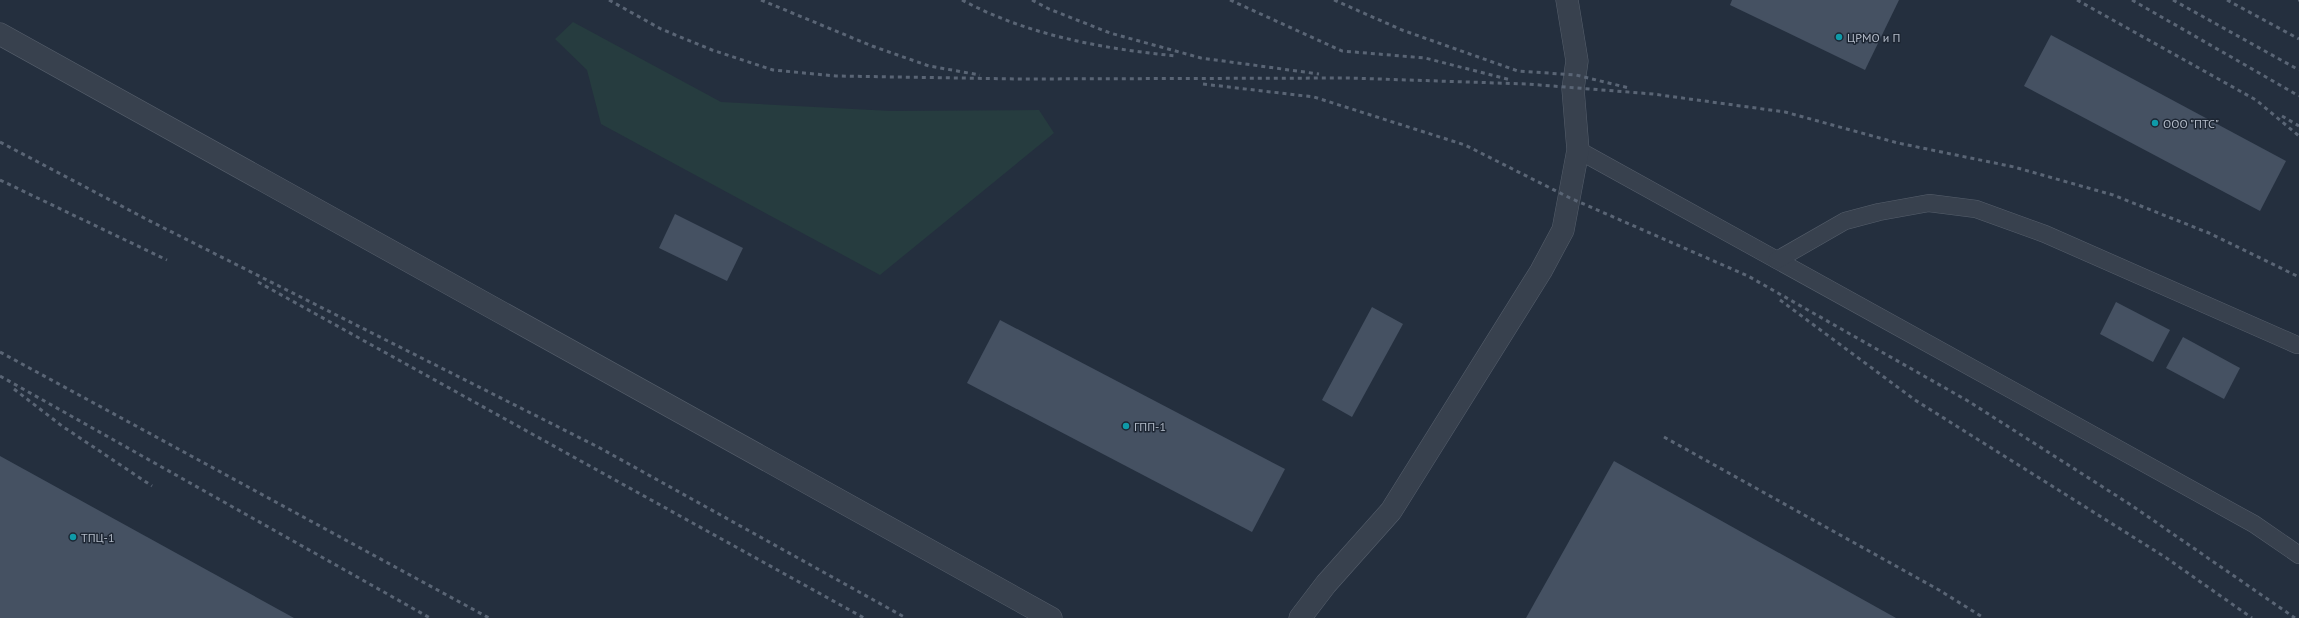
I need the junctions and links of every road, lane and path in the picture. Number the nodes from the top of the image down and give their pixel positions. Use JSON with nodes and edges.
{"nodes":[{"id":1,"x":1567,"y":0,"type":"edge"},
{"id":2,"x":0,"y":34,"type":"edge"},
{"id":3,"x":1578,"y":150,"type":"junction"},
{"id":4,"x":1777,"y":260,"type":"junction"},
{"id":5,"x":2297,"y":345,"type":"dead end"},
{"id":6,"x":2299,"y":555,"type":"edge"},
{"id":7,"x":1051,"y":618,"type":"edge"},
{"id":8,"x":1300,"y":618,"type":"edge"}],
"edges":[{"from":1,"to":3,"type":"street"},
{"from":2,"to":7,"type":"street"},
{"from":3,"to":4,"type":"lane"},
{"from":3,"to":8,"type":"street"},
{"from":4,"to":5,"type":"lane"},
{"from":4,"to":6,"type":"lane"}]}
